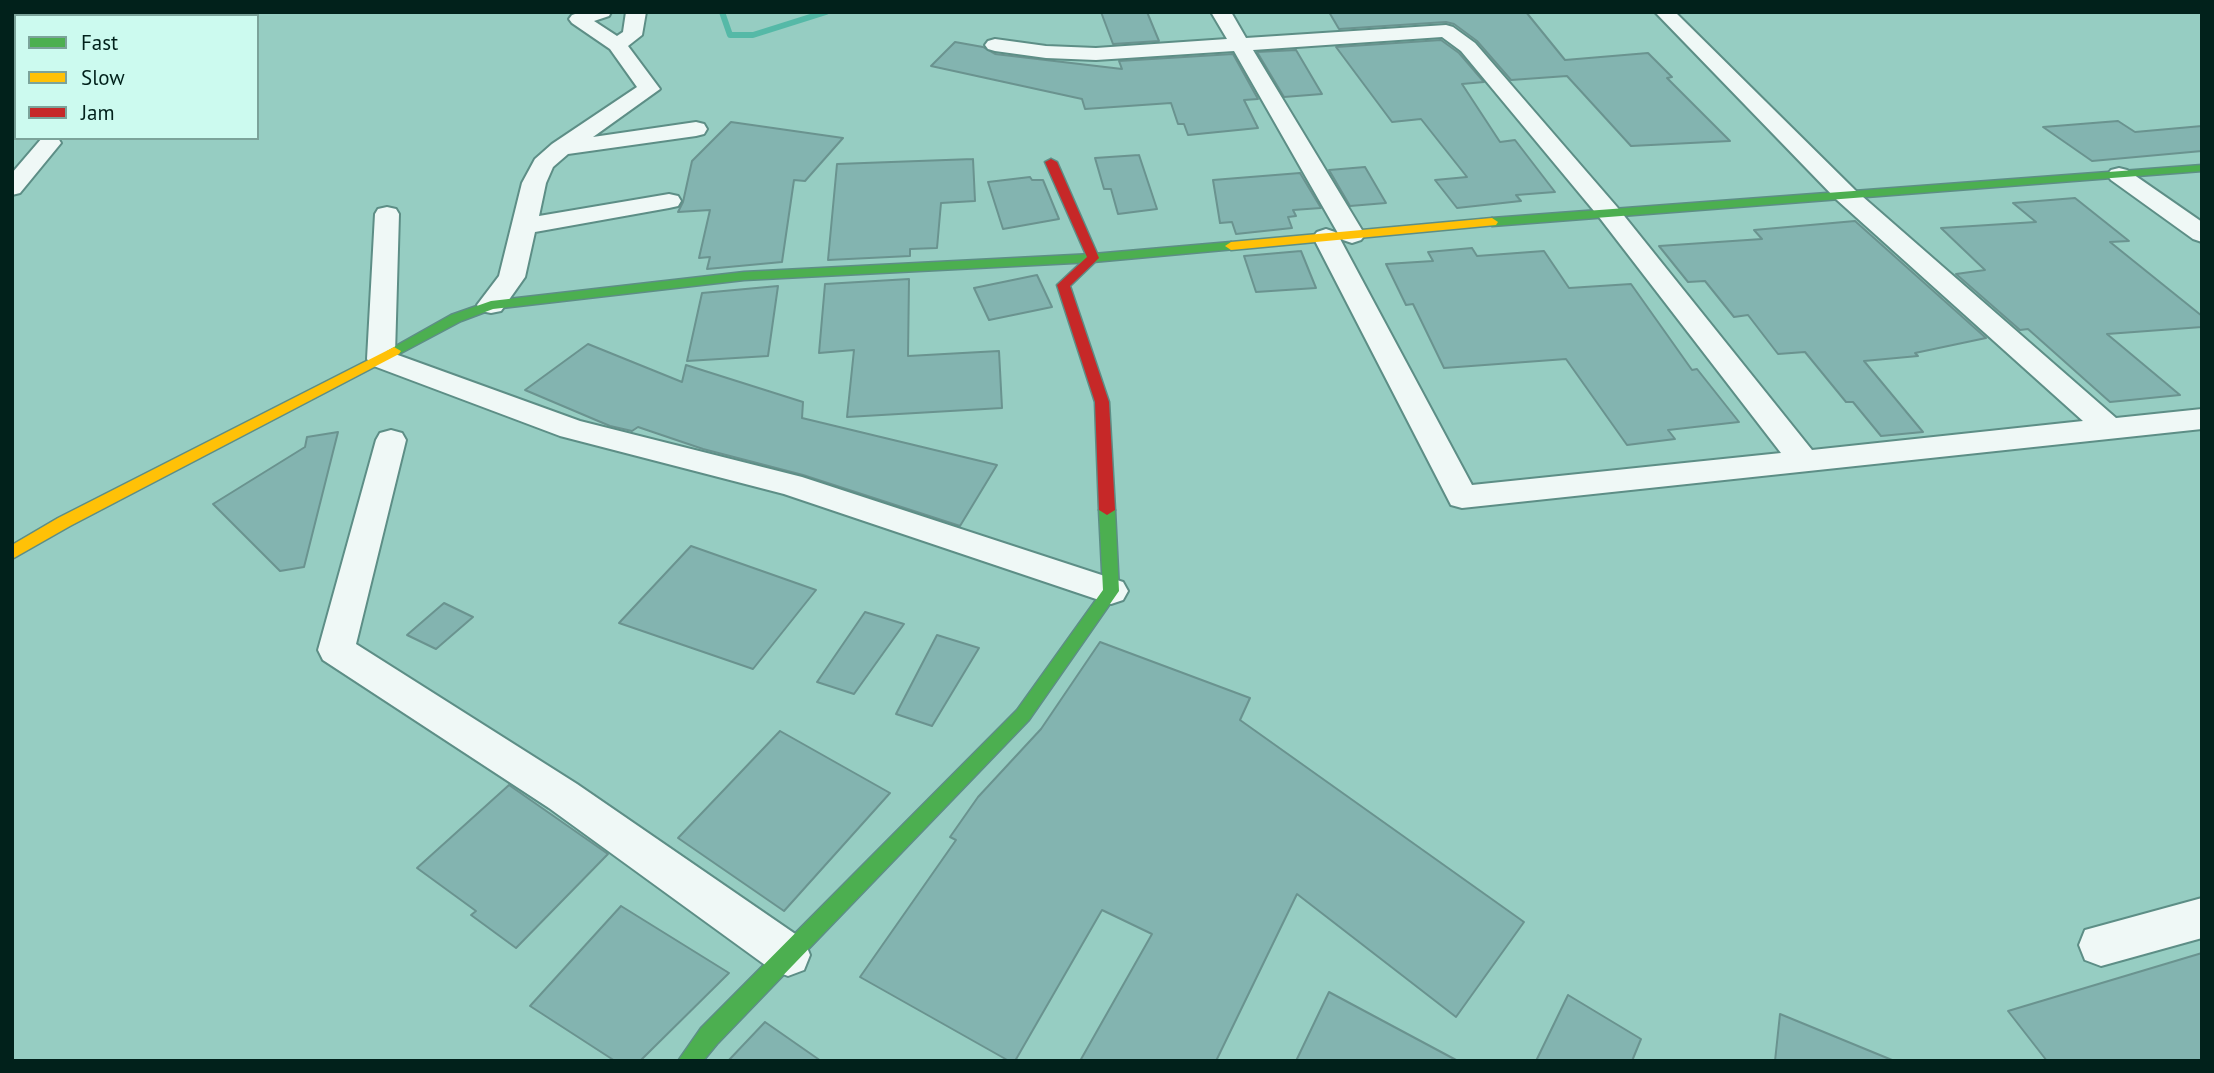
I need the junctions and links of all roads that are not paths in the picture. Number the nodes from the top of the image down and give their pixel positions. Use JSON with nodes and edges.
{"nodes":[{"id":1,"x":602,"y":12,"type":"edge"},
{"id":2,"x":636,"y":12,"type":"edge"},
{"id":3,"x":1221,"y":12,"type":"edge"},
{"id":4,"x":1664,"y":12,"type":"edge"},
{"id":5,"x":1238,"y":42,"type":"junction"},
{"id":6,"x":617,"y":44,"type":"junction"},
{"id":7,"x":995,"y":45,"type":"dead end"},
{"id":8,"x":696,"y":129,"type":"dead end"},
{"id":9,"x":50,"y":143,"type":"dead end"},
{"id":10,"x":560,"y":149,"type":"junction"},
{"id":11,"x":1051,"y":162,"type":"dead end"},
{"id":12,"x":2202,"y":168,"type":"edge"},
{"id":13,"x":2119,"y":175,"type":"junction"},
{"id":14,"x":12,"y":188,"type":"edge"},
{"id":15,"x":1846,"y":195,"type":"junction"},
{"id":16,"x":668,"y":201,"type":"dead end"},
{"id":17,"x":1608,"y":212,"type":"junction"},
{"id":18,"x":387,"y":214,"type":"dead end"},
{"id":19,"x":524,"y":226,"type":"junction"},
{"id":20,"x":2202,"y":234,"type":"edge"},
{"id":21,"x":1339,"y":236,"type":"junction"},
{"id":22,"x":1093,"y":258,"type":"junction"},
{"id":23,"x":491,"y":305,"type":"junction"},
{"id":24,"x":381,"y":359,"type":"junction"},
{"id":25,"x":2202,"y":419,"type":"edge"},
{"id":26,"x":2110,"y":429,"type":"junction"},
{"id":27,"x":391,"y":440,"type":"dead end"},
{"id":28,"x":1804,"y":461,"type":"junction"},
{"id":29,"x":12,"y":553,"type":"edge"},
{"id":30,"x":1111,"y":591,"type":"junction"},
{"id":31,"x":2202,"y":918,"type":"edge"},
{"id":32,"x":2101,"y":945,"type":"dead end"},
{"id":33,"x":788,"y":955,"type":"junction"},
{"id":34,"x":689,"y":1061,"type":"edge"}],
"edges":[{"from":1,"to":6,"type":"street"},
{"from":2,"to":6,"type":"street"},
{"from":3,"to":5,"type":"street"},
{"from":4,"to":15,"type":"street"},
{"from":5,"to":7,"type":"street"},
{"from":5,"to":17,"type":"street"},
{"from":5,"to":21,"type":"street"},
{"from":6,"to":10,"type":"street"},
{"from":8,"to":10,"type":"street"},
{"from":9,"to":14,"type":"street"},
{"from":10,"to":19,"type":"street"},
{"from":11,"to":22,"type":"street"},
{"from":12,"to":13,"type":"street"},
{"from":13,"to":15,"type":"street"},
{"from":13,"to":20,"type":"street"},
{"from":15,"to":17,"type":"street"},
{"from":15,"to":26,"type":"street"},
{"from":16,"to":19,"type":"street"},
{"from":17,"to":21,"type":"street"},
{"from":17,"to":28,"type":"street"},
{"from":18,"to":24,"type":"street"},
{"from":19,"to":23,"type":"street"},
{"from":21,"to":22,"type":"street"},
{"from":21,"to":28,"type":"street"},
{"from":22,"to":23,"type":"street"},
{"from":22,"to":30,"type":"street"},
{"from":23,"to":24,"type":"street"},
{"from":24,"to":29,"type":"street"},
{"from":24,"to":30,"type":"street"},
{"from":25,"to":26,"type":"street"},
{"from":26,"to":28,"type":"street"},
{"from":27,"to":33,"type":"street"},
{"from":30,"to":33,"type":"street"},
{"from":31,"to":32,"type":"street"},
{"from":33,"to":34,"type":"street"}]}
